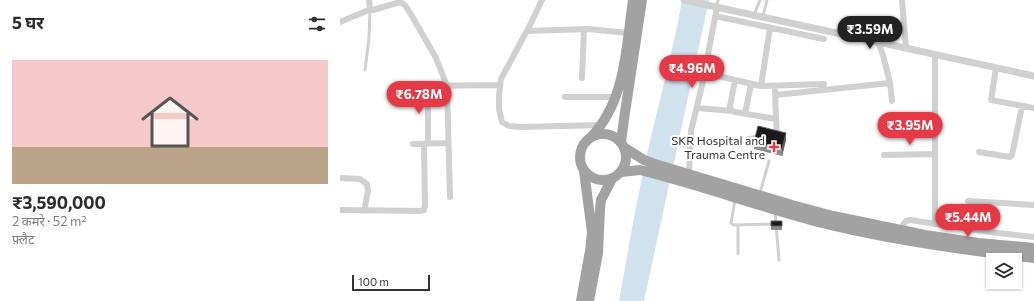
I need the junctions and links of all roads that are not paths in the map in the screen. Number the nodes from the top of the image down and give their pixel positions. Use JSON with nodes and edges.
{"nodes":[{"id":1,"x":369,"y":0,"type":"edge"},
{"id":2,"x":542,"y":0,"type":"edge"},
{"id":3,"x":633,"y":0,"type":"edge"},
{"id":4,"x":642,"y":0,"type":"edge"},
{"id":5,"x":684,"y":0,"type":"edge"},
{"id":6,"x":760,"y":0,"type":"edge"},
{"id":7,"x":767,"y":0,"type":"edge"},
{"id":8,"x":902,"y":0,"type":"edge"},
{"id":9,"x":715,"y":4,"type":"edge"},
{"id":10,"x":371,"y":9,"type":"junction"},
{"id":11,"x":754,"y":15,"type":"junction"},
{"id":12,"x":715,"y":16,"type":"junction"},
{"id":13,"x":763,"y":16,"type":"junction"},
{"id":14,"x":340,"y":22,"type":"edge"},
{"id":15,"x":770,"y":28,"type":"junction"},
{"id":16,"x":584,"y":29,"type":"junction"},
{"id":17,"x":527,"y":31,"type":"junction"},
{"id":18,"x":628,"y":33,"type":"junction"},
{"id":19,"x":824,"y":39,"type":"dead end"},
{"id":20,"x":878,"y":42,"type":"junction"},
{"id":21,"x":906,"y":48,"type":"junction"},
{"id":22,"x":935,"y":55,"type":"junction"},
{"id":23,"x":996,"y":68,"type":"junction"},
{"id":24,"x":366,"y":70,"type":"dead end"},
{"id":25,"x":705,"y":73,"type":"junction"},
{"id":26,"x":1034,"y":76,"type":"edge"},
{"id":27,"x":582,"y":78,"type":"dead end"},
{"id":28,"x":735,"y":80,"type":"junction"},
{"id":29,"x":890,"y":82,"type":"junction"},
{"id":30,"x":751,"y":84,"type":"junction"},
{"id":31,"x":824,"y":84,"type":"dead end"},
{"id":32,"x":500,"y":85,"type":"junction"},
{"id":33,"x":419,"y":86,"type":"dead end"},
{"id":34,"x":428,"y":86,"type":"junction"},
{"id":35,"x":447,"y":86,"type":"junction"},
{"id":36,"x":762,"y":86,"type":"junction"},
{"id":37,"x":775,"y":86,"type":"junction"},
{"id":38,"x":775,"y":95,"type":"junction"},
{"id":39,"x":565,"y":97,"type":"dead end"},
{"id":40,"x":616,"y":97,"type":"junction"},
{"id":41,"x":892,"y":101,"type":"dead end"},
{"id":42,"x":1022,"y":106,"type":"junction"},
{"id":43,"x":697,"y":108,"type":"junction"},
{"id":44,"x":1034,"y":108,"type":"edge"},
{"id":45,"x":732,"y":111,"type":"junction"},
{"id":46,"x":745,"y":114,"type":"junction"},
{"id":47,"x":776,"y":119,"type":"junction"},
{"id":48,"x":602,"y":125,"type":"junction"},
{"id":49,"x":591,"y":137,"type":"junction"},
{"id":50,"x":750,"y":139,"type":"dead end"},
{"id":51,"x":448,"y":143,"type":"junction"},
{"id":52,"x":412,"y":144,"type":"dead end"},
{"id":53,"x":426,"y":144,"type":"junction"},
{"id":54,"x":623,"y":145,"type":"junction"},
{"id":55,"x":979,"y":152,"type":"dead end"},
{"id":56,"x":935,"y":154,"type":"junction"},
{"id":57,"x":884,"y":155,"type":"dead end"},
{"id":58,"x":769,"y":161,"type":"dead end"},
{"id":59,"x":642,"y":165,"type":"junction"},
{"id":60,"x":584,"y":171,"type":"junction"},
{"id":61,"x":621,"y":172,"type":"junction"},
{"id":62,"x":684,"y":176,"type":"junction"},
{"id":63,"x":340,"y":178,"type":"edge"},
{"id":64,"x":612,"y":178,"type":"junction"},
{"id":65,"x":759,"y":195,"type":"junction"},
{"id":66,"x":450,"y":197,"type":"dead end"},
{"id":67,"x":735,"y":198,"type":"junction"},
{"id":68,"x":968,"y":201,"type":"dead end"},
{"id":69,"x":1034,"y":205,"type":"edge"},
{"id":70,"x":341,"y":210,"type":"edge"},
{"id":71,"x":775,"y":210,"type":"junction"},
{"id":72,"x":364,"y":211,"type":"junction"},
{"id":73,"x":776,"y":224,"type":"junction"},
{"id":74,"x":935,"y":224,"type":"junction"},
{"id":75,"x":738,"y":225,"type":"junction"},
{"id":76,"x":899,"y":230,"type":"junction"},
{"id":77,"x":1034,"y":237,"type":"edge"},
{"id":78,"x":1034,"y":248,"type":"edge"},
{"id":79,"x":738,"y":254,"type":"dead end"},
{"id":80,"x":1034,"y":258,"type":"edge"},
{"id":81,"x":779,"y":260,"type":"dead end"},
{"id":82,"x":581,"y":301,"type":"edge"},
{"id":83,"x":589,"y":301,"type":"edge"}],
"edges":[{"from":1,"to":10,"type":"street"},
{"from":2,"to":17,"type":"street"},
{"from":3,"to":18,"type":"highway"},
{"from":4,"to":54,"type":"highway"},
{"from":5,"to":9,"type":"street"},
{"from":6,"to":11,"type":"lane"},
{"from":7,"to":13,"type":"lane"},
{"from":8,"to":21,"type":"street"},
{"from":9,"to":11,"type":"street"},
{"from":9,"to":12,"type":"street"},
{"from":10,"to":14,"type":"street"},
{"from":10,"to":24,"type":"lane"},
{"from":10,"to":35,"type":"street"},
{"from":11,"to":13,"type":"street"},
{"from":12,"to":15,"type":"street"},
{"from":12,"to":25,"type":"street"},
{"from":13,"to":20,"type":"street"},
{"from":15,"to":19,"type":"street"},
{"from":15,"to":36,"type":"street"},
{"from":16,"to":17,"type":"street"},
{"from":16,"to":18,"type":"street"},
{"from":16,"to":27,"type":"street"},
{"from":17,"to":32,"type":"street"},
{"from":18,"to":40,"type":"highway"},
{"from":20,"to":21,"type":"street"},
{"from":20,"to":29,"type":"street"},
{"from":21,"to":22,"type":"street"},
{"from":22,"to":23,"type":"street"},
{"from":22,"to":56,"type":"street"},
{"from":23,"to":26,"type":"street"},
{"from":23,"to":42,"type":"street"},
{"from":25,"to":28,"type":"street"},
{"from":25,"to":43,"type":"street"},
{"from":28,"to":30,"type":"street"},
{"from":28,"to":45,"type":"street"},
{"from":29,"to":38,"type":"street"},
{"from":29,"to":41,"type":"street"},
{"from":30,"to":36,"type":"street"},
{"from":30,"to":46,"type":"street"},
{"from":31,"to":37,"type":"street"},
{"from":32,"to":35,"type":"street"},
{"from":32,"to":48,"type":"street"},
{"from":33,"to":34,"type":"street"},
{"from":34,"to":35,"type":"street"},
{"from":34,"to":53,"type":"street"},
{"from":35,"to":51,"type":"street"},
{"from":36,"to":37,"type":"street"},
{"from":37,"to":38,"type":"street"},
{"from":38,"to":47,"type":"street"},
{"from":39,"to":40,"type":"street"},
{"from":40,"to":48,"type":"highway"},
{"from":42,"to":44,"type":"street"},
{"from":42,"to":55,"type":"street"},
{"from":43,"to":45,"type":"street"},
{"from":43,"to":62,"type":"street"},
{"from":45,"to":46,"type":"street"},
{"from":46,"to":47,"type":"street"},
{"from":47,"to":50,"type":"street"},
{"from":48,"to":49,"type":"highway"},
{"from":49,"to":54,"type":"highway"},
{"from":49,"to":60,"type":"highway"},
{"from":51,"to":53,"type":"street"},
{"from":51,"to":66,"type":"street"},
{"from":52,"to":53,"type":"street"},
{"from":53,"to":72,"type":"street"},
{"from":54,"to":59,"type":"highway"},
{"from":54,"to":61,"type":"highway"},
{"from":56,"to":57,"type":"street"},
{"from":56,"to":74,"type":"street"},
{"from":58,"to":65,"type":"lane"},
{"from":59,"to":61,"type":"highway"},
{"from":59,"to":62,"type":"highway"},
{"from":60,"to":64,"type":"highway"},
{"from":60,"to":82,"type":"highway"},
{"from":61,"to":64,"type":"highway"},
{"from":62,"to":65,"type":"highway"},
{"from":62,"to":67,"type":"highway"},
{"from":63,"to":72,"type":"street"},
{"from":64,"to":83,"type":"highway"},
{"from":65,"to":76,"type":"highway"},
{"from":67,"to":71,"type":"highway"},
{"from":67,"to":75,"type":"lane"},
{"from":68,"to":69,"type":"street"},
{"from":70,"to":72,"type":"street"},
{"from":71,"to":73,"type":"lane"},
{"from":71,"to":80,"type":"highway"},
{"from":73,"to":75,"type":"lane"},
{"from":73,"to":81,"type":"lane"},
{"from":74,"to":76,"type":"street"},
{"from":74,"to":77,"type":"street"},
{"from":75,"to":79,"type":"lane"},
{"from":76,"to":78,"type":"highway"}]}
